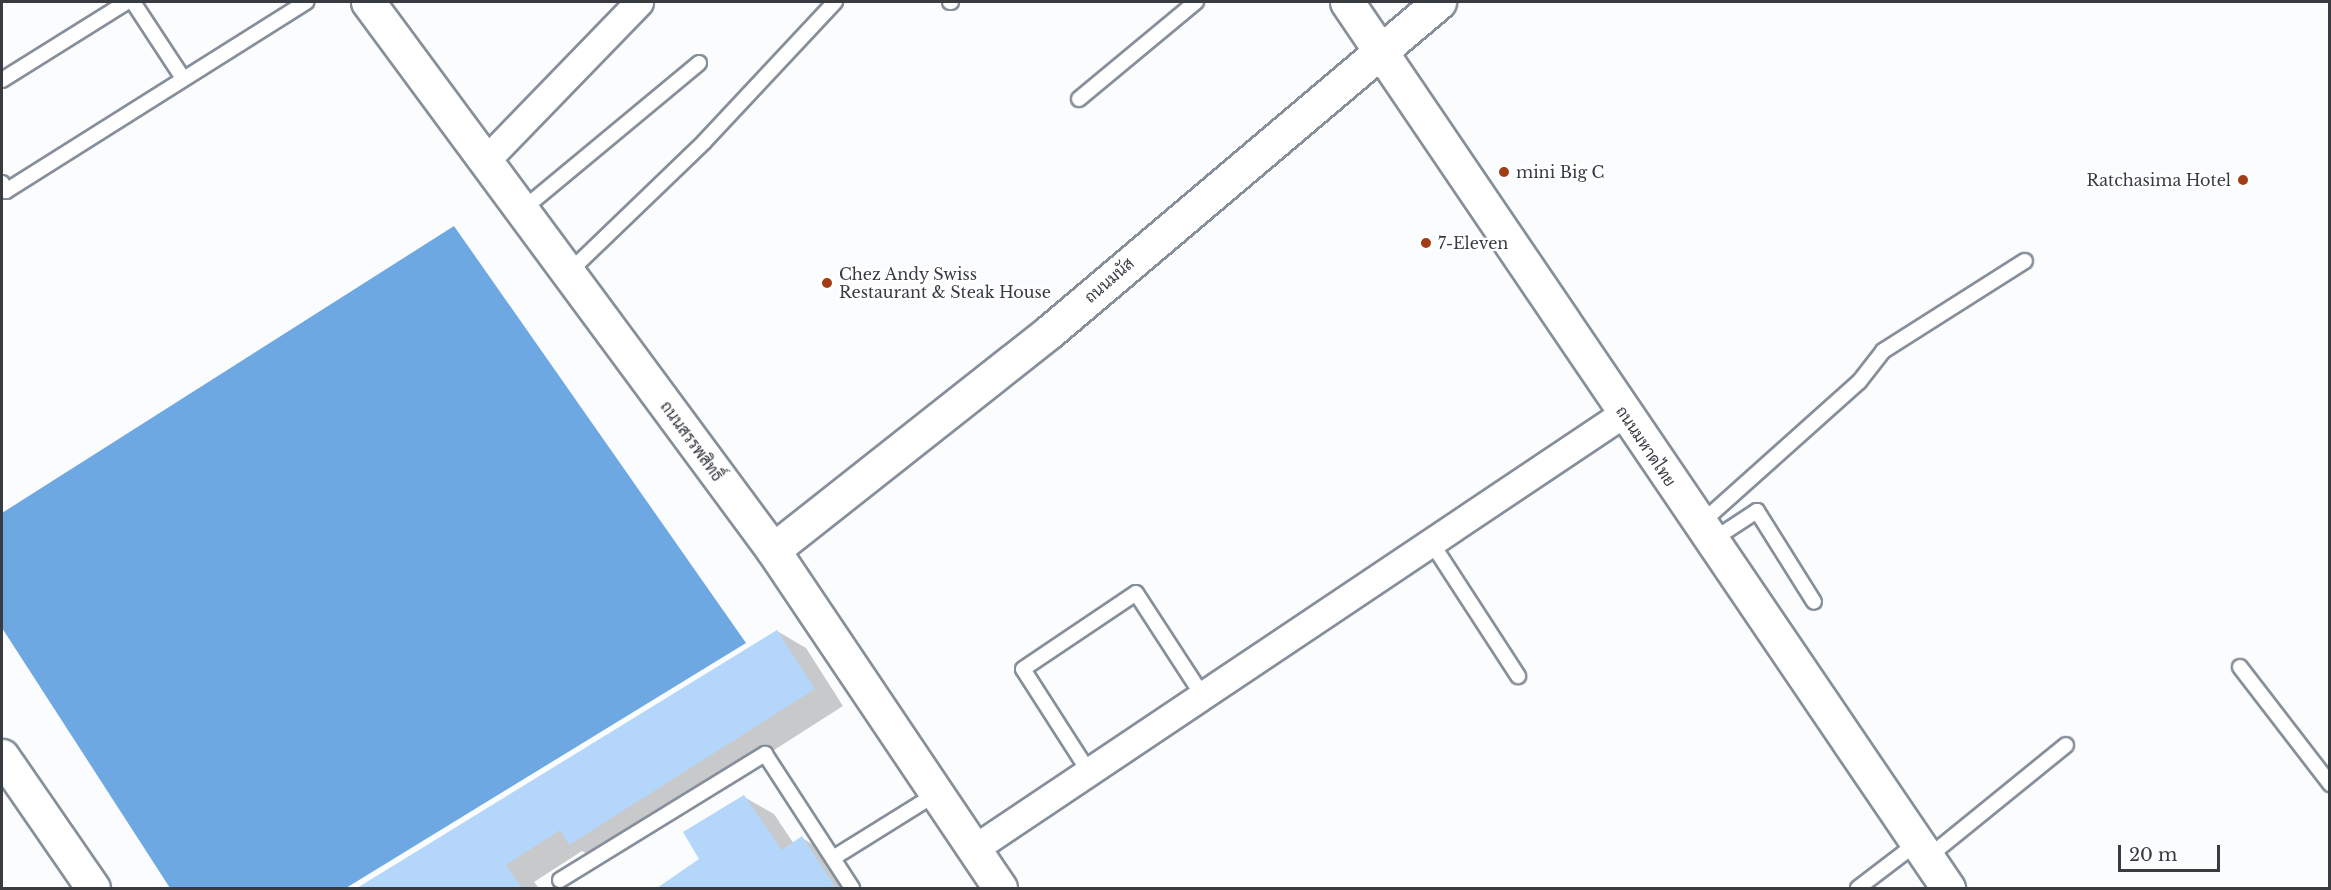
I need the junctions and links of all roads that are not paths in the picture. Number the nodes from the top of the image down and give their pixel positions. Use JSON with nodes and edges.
{"nodes":[{"id":1,"x":126,"y":2,"type":"edge"},
{"id":2,"x":133,"y":2,"type":"edge"},
{"id":3,"x":306,"y":2,"type":"edge"},
{"id":4,"x":368,"y":2,"type":"edge"},
{"id":5,"x":639,"y":2,"type":"edge"},
{"id":6,"x":835,"y":2,"type":"edge"},
{"id":7,"x":1196,"y":2,"type":"edge"},
{"id":8,"x":1347,"y":2,"type":"edge"},
{"id":9,"x":1439,"y":2,"type":"edge"},
{"id":10,"x":1380,"y":48,"type":"junction"},
{"id":11,"x":699,"y":63,"type":"dead end"},
{"id":12,"x":183,"y":78,"type":"junction"},
{"id":13,"x":2,"y":80,"type":"edge"},
{"id":14,"x":1079,"y":99,"type":"dead end"},
{"id":15,"x":486,"y":160,"type":"junction"},
{"id":16,"x":2,"y":183,"type":"edge"},
{"id":17,"x":522,"y":210,"type":"junction"},
{"id":18,"x":2025,"y":261,"type":"dead end"},
{"id":19,"x":568,"y":273,"type":"junction"},
{"id":20,"x":1624,"y":413,"type":"junction"},
{"id":21,"x":1705,"y":532,"type":"junction"},
{"id":22,"x":1431,"y":542,"type":"junction"},
{"id":23,"x":773,"y":550,"type":"junction"},
{"id":24,"x":1814,"y":602,"type":"dead end"},
{"id":25,"x":2240,"y":667,"type":"dead end"},
{"id":26,"x":1518,"y":676,"type":"dead end"},
{"id":27,"x":1203,"y":696,"type":"junction"},
{"id":28,"x":2066,"y":745,"type":"dead end"},
{"id":29,"x":2,"y":756,"type":"edge"},
{"id":30,"x":1089,"y":772,"type":"junction"},
{"id":31,"x":2330,"y":784,"type":"edge"},
{"id":32,"x":936,"y":794,"type":"junction"},
{"id":33,"x":972,"y":850,"type":"junction"},
{"id":34,"x":1922,"y":850,"type":"junction"},
{"id":35,"x":833,"y":858,"type":"junction"},
{"id":36,"x":560,"y":880,"type":"dead end"},
{"id":37,"x":93,"y":888,"type":"edge"},
{"id":38,"x":852,"y":888,"type":"edge"},
{"id":39,"x":1000,"y":888,"type":"edge"},
{"id":40,"x":1858,"y":888,"type":"edge"},
{"id":41,"x":1948,"y":888,"type":"edge"}],
"edges":[{"from":1,"to":13,"type":"lane"},
{"from":2,"to":12,"type":"lane"},
{"from":3,"to":12,"type":"lane"},
{"from":4,"to":15,"type":"street","name":"ถนนสรรพสิทธิ์"},
{"from":5,"to":15,"type":"street"},
{"from":6,"to":19,"type":"lane"},
{"from":7,"to":14,"type":"lane"},
{"from":8,"to":10,"type":"street","name":"ถนนมหาดไทย"},
{"from":9,"to":10,"type":"street","name":"ถนนมนัส"},
{"from":10,"to":20,"type":"street","name":"ถนนมหาดไทย"},
{"from":10,"to":23,"type":"street","name":"ถนนมนัส"},
{"from":11,"to":17,"type":"lane"},
{"from":12,"to":16,"type":"lane"},
{"from":15,"to":17,"type":"street","name":"ถนนสรรพสิทธิ์"},
{"from":17,"to":19,"type":"street","name":"ถนนสรรพสิทธิ์"},
{"from":18,"to":21,"type":"lane"},
{"from":19,"to":23,"type":"street","name":"ถนนสรรพสิทธิ์"},
{"from":20,"to":21,"type":"street","name":"ถนนมหาดไทย"},
{"from":20,"to":22,"type":"street"},
{"from":21,"to":24,"type":"lane"},
{"from":21,"to":34,"type":"street","name":"ถนนมหาดไทย"},
{"from":22,"to":26,"type":"lane"},
{"from":22,"to":27,"type":"street"},
{"from":23,"to":32,"type":"street","name":"ถนนสรรพสิทธิ์"},
{"from":25,"to":31,"type":"lane"},
{"from":27,"to":30,"type":"street"},
{"from":27,"to":30,"type":"lane"},
{"from":28,"to":34,"type":"lane"},
{"from":29,"to":37,"type":"street"},
{"from":30,"to":33,"type":"street"},
{"from":32,"to":33,"type":"street","name":"ถนนสรรพสิทธิ์"},
{"from":32,"to":35,"type":"lane"},
{"from":33,"to":39,"type":"street","name":"ถนนสรรพสิทธิ์"},
{"from":34,"to":40,"type":"lane"},
{"from":34,"to":41,"type":"street","name":"ถนนมหาดไทย"},
{"from":35,"to":36,"type":"lane"},
{"from":35,"to":38,"type":"lane"}]}
